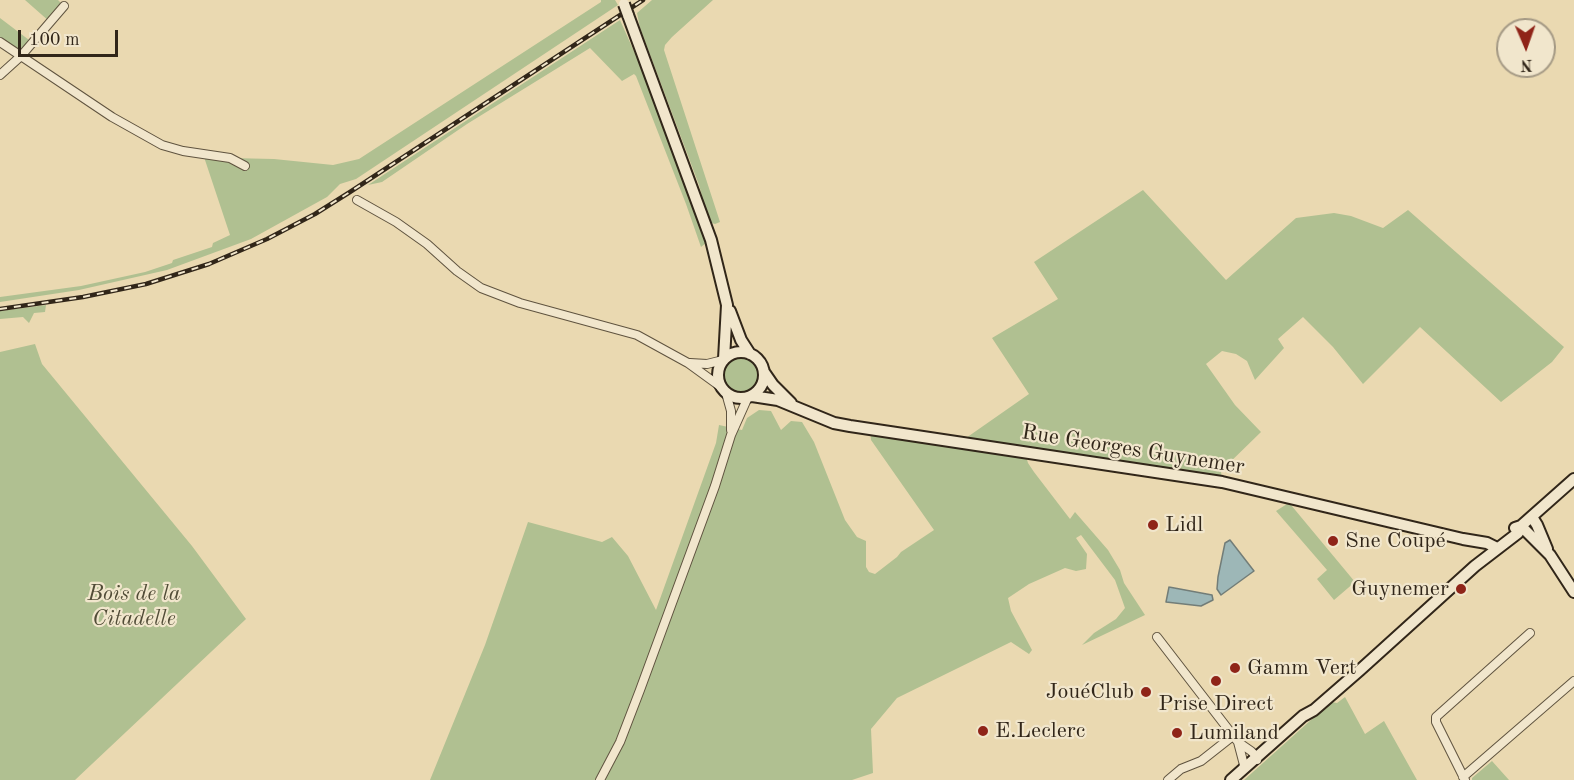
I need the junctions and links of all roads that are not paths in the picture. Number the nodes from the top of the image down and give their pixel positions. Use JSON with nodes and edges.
{"nodes":[{"id":1,"x":623,"y":2,"type":"edge"},
{"id":2,"x":64,"y":6,"type":"dead end"},
{"id":3,"x":0,"y":42,"type":"edge"},
{"id":4,"x":21,"y":56,"type":"junction"},
{"id":5,"x":0,"y":75,"type":"edge"},
{"id":6,"x":245,"y":166,"type":"dead end"},
{"id":7,"x":357,"y":200,"type":"dead end"},
{"id":8,"x":727,"y":305,"type":"junction"},
{"id":9,"x":750,"y":354,"type":"junction"},
{"id":10,"x":724,"y":360,"type":"junction"},
{"id":11,"x":688,"y":363,"type":"junction"},
{"id":12,"x":764,"y":372,"type":"junction"},
{"id":13,"x":723,"y":390,"type":"junction"},
{"id":14,"x":750,"y":396,"type":"junction"},
{"id":15,"x":796,"y":407,"type":"junction"},
{"id":16,"x":731,"y":435,"type":"junction"},
{"id":17,"x":1574,"y":479,"type":"edge"},
{"id":18,"x":1532,"y":517,"type":"junction"},
{"id":19,"x":1521,"y":526,"type":"junction"},
{"id":20,"x":1463,"y":539,"type":"junction"},
{"id":21,"x":1497,"y":548,"type":"junction"},
{"id":22,"x":1550,"y":555,"type":"junction"},
{"id":23,"x":1486,"y":557,"type":"junction"},
{"id":24,"x":1574,"y":592,"type":"edge"},
{"id":25,"x":1530,"y":633,"type":"dead end"},
{"id":26,"x":1157,"y":637,"type":"dead end"},
{"id":27,"x":1574,"y":681,"type":"edge"},
{"id":28,"x":1314,"y":710,"type":"junction"},
{"id":29,"x":1236,"y":739,"type":"junction"},
{"id":30,"x":1257,"y":756,"type":"junction"},
{"id":31,"x":1241,"y":776,"type":"edge"},
{"id":32,"x":1464,"y":779,"type":"edge"},
{"id":33,"x":600,"y":780,"type":"edge"},
{"id":34,"x":1168,"y":780,"type":"edge"},
{"id":35,"x":1232,"y":780,"type":"edge"}],
"edges":[{"from":1,"to":8,"type":"street","bridge":true},
{"from":2,"to":4,"type":"street"},
{"from":3,"to":4,"type":"street"},
{"from":4,"to":5,"type":"street"},
{"from":4,"to":6,"type":"street"},
{"from":7,"to":11,"type":"street"},
{"from":8,"to":9,"type":"street"},
{"from":8,"to":10,"type":"street"},
{"from":9,"to":10,"type":"street"},
{"from":9,"to":12,"type":"street"},
{"from":10,"to":11,"type":"street"},
{"from":10,"to":13,"type":"street"},
{"from":11,"to":13,"type":"street"},
{"from":12,"to":14,"type":"street"},
{"from":12,"to":15,"type":"street","name":"Rue Georges Guynemer"},
{"from":13,"to":14,"type":"street"},
{"from":13,"to":16,"type":"street"},
{"from":14,"to":15,"type":"street","name":"Rue Georges Guynemer"},
{"from":14,"to":16,"type":"street"},
{"from":15,"to":20,"type":"street","name":"Rue Georges Guynemer"},
{"from":16,"to":33,"type":"street"},
{"from":17,"to":18,"type":"street"},
{"from":18,"to":19,"type":"street"},
{"from":18,"to":22,"type":"street"},
{"from":19,"to":21,"type":"street"},
{"from":19,"to":22,"type":"street"},
{"from":20,"to":21,"type":"street","name":"Rue Georges Guynemer"},
{"from":20,"to":23,"type":"street"},
{"from":21,"to":23,"type":"street"},
{"from":22,"to":24,"type":"street"},
{"from":23,"to":28,"type":"street"},
{"from":25,"to":32,"type":"street"},
{"from":26,"to":29,"type":"street"},
{"from":27,"to":32,"type":"street"},
{"from":28,"to":30,"type":"street"},
{"from":28,"to":31,"type":"street"},
{"from":29,"to":30,"type":"street"},
{"from":29,"to":31,"type":"street"},
{"from":29,"to":34,"type":"street"},
{"from":30,"to":31,"type":"street"},
{"from":31,"to":35,"type":"street"}]}
